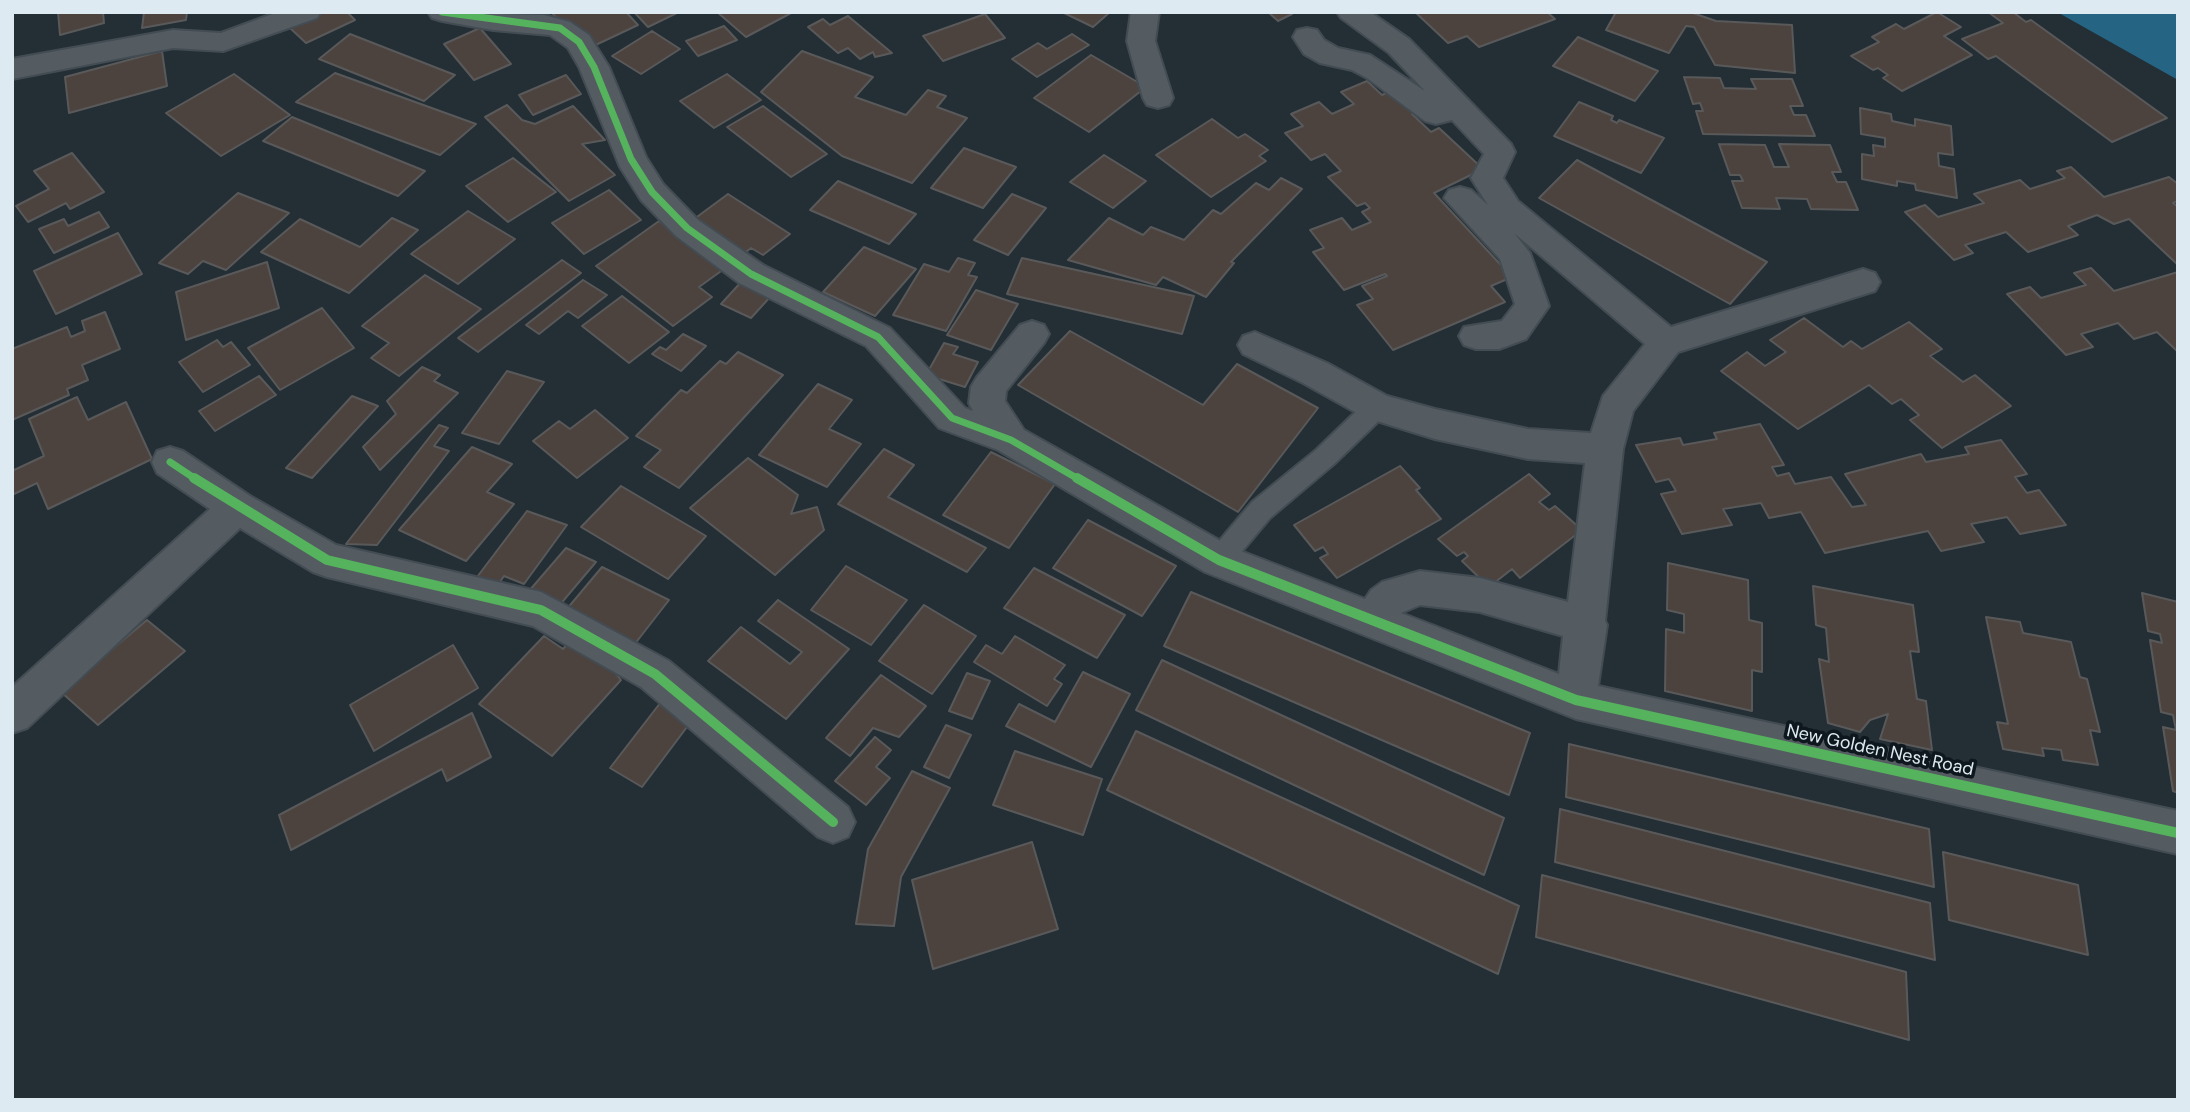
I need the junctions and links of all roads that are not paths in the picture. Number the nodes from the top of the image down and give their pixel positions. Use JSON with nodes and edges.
{"nodes":[{"id":1,"x":307,"y":12,"type":"edge"},
{"id":2,"x":442,"y":12,"type":"edge"},
{"id":3,"x":1144,"y":12,"type":"edge"},
{"id":4,"x":1351,"y":12,"type":"edge"},
{"id":5,"x":1307,"y":37,"type":"dead end"},
{"id":6,"x":12,"y":69,"type":"edge"},
{"id":7,"x":1158,"y":97,"type":"dead end"},
{"id":8,"x":1459,"y":106,"type":"junction"},
{"id":9,"x":1460,"y":198,"type":"dead end"},
{"id":10,"x":1496,"y":216,"type":"junction"},
{"id":11,"x":1863,"y":282,"type":"dead end"},
{"id":12,"x":1032,"y":334,"type":"dead end"},
{"id":13,"x":1476,"y":336,"type":"dead end"},
{"id":14,"x":1666,"y":342,"type":"junction"},
{"id":15,"x":1255,"y":345,"type":"dead end"},
{"id":16,"x":987,"y":403,"type":"junction"},
{"id":17,"x":1377,"y":407,"type":"junction"},
{"id":18,"x":1011,"y":440,"type":"junction"},
{"id":19,"x":1605,"y":449,"type":"junction"},
{"id":20,"x":1091,"y":458,"type":"dead end"},
{"id":21,"x":170,"y":462,"type":"dead end"},
{"id":22,"x":237,"y":507,"type":"junction"},
{"id":23,"x":1219,"y":561,"type":"junction"},
{"id":24,"x":1373,"y":622,"type":"junction"},
{"id":25,"x":1587,"y":625,"type":"junction"},
{"id":26,"x":1576,"y":700,"type":"junction"},
{"id":27,"x":12,"y":714,"type":"edge"},
{"id":28,"x":833,"y":822,"type":"dead end"},
{"id":29,"x":2178,"y":833,"type":"edge"}],
"edges":[{"from":1,"to":6,"type":"street"},
{"from":2,"to":18,"type":"street","name":"New Golden Nest Road"},
{"from":3,"to":7,"type":"street"},
{"from":4,"to":8,"type":"street"},
{"from":5,"to":8,"type":"street"},
{"from":8,"to":10,"type":"street"},
{"from":9,"to":10,"type":"street"},
{"from":10,"to":13,"type":"street"},
{"from":10,"to":14,"type":"street"},
{"from":11,"to":14,"type":"street"},
{"from":12,"to":16,"type":"street"},
{"from":14,"to":19,"type":"street"},
{"from":15,"to":17,"type":"street"},
{"from":16,"to":18,"type":"street"},
{"from":16,"to":20,"type":"street"},
{"from":17,"to":19,"type":"street"},
{"from":17,"to":23,"type":"lane"},
{"from":18,"to":23,"type":"street","name":"New Golden Nest Road"},
{"from":19,"to":25,"type":"street"},
{"from":21,"to":22,"type":"street"},
{"from":22,"to":27,"type":"street"},
{"from":22,"to":28,"type":"street"},
{"from":23,"to":24,"type":"street","name":"New Golden Nest Road"},
{"from":24,"to":25,"type":"street"},
{"from":24,"to":26,"type":"street","name":"New Golden Nest Road"},
{"from":25,"to":26,"type":"street"},
{"from":26,"to":29,"type":"street","name":"New Golden Nest Road"}]}
